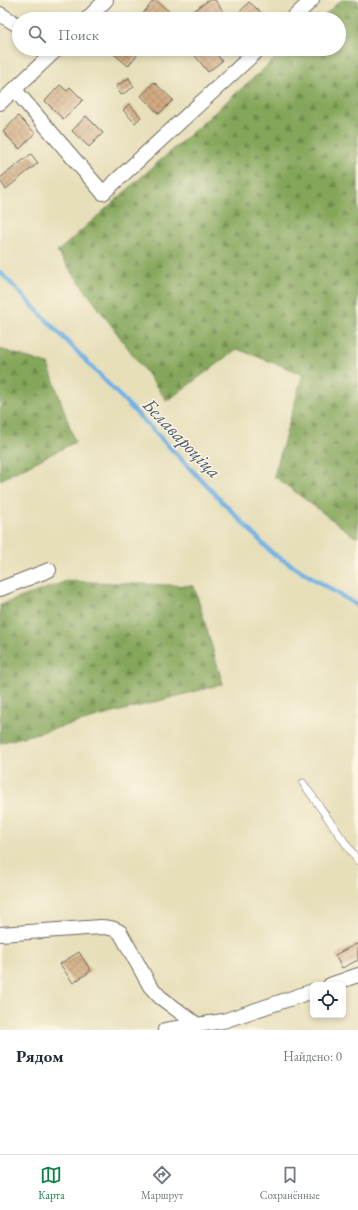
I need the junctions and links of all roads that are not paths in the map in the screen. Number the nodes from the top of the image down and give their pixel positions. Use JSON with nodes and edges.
{"nodes":[{"id":1,"x":106,"y":0,"type":"edge"},
{"id":2,"x":312,"y":0,"type":"edge"},
{"id":3,"x":94,"y":12,"type":"edge"},
{"id":4,"x":299,"y":12,"type":"edge"},
{"id":5,"x":0,"y":14,"type":"edge"},
{"id":6,"x":12,"y":22,"type":"edge"},
{"id":7,"x":49,"y":56,"type":"edge"},
{"id":8,"x":251,"y":56,"type":"edge"},
{"id":9,"x":6,"y":96,"type":"edge"},
{"id":10,"x":49,"y":570,"type":"dead end"},
{"id":11,"x":0,"y":589,"type":"edge"},
{"id":12,"x":303,"y":782,"type":"dead end"},
{"id":13,"x":358,"y":861,"type":"edge"},
{"id":14,"x":0,"y":934,"type":"edge"},
{"id":15,"x":358,"y":975,"type":"edge"},
{"id":16,"x":338,"y":982,"type":"edge"},
{"id":17,"x":310,"y":992,"type":"edge"},
{"id":18,"x":196,"y":1024,"type":"junction"},
{"id":19,"x":165,"y":1030,"type":"edge"}],
"edges":[{"from":1,"to":3,"type":"street"},
{"from":2,"to":4,"type":"street"},
{"from":5,"to":6,"type":"street"},
{"from":7,"to":9,"type":"street"},
{"from":8,"to":9,"type":"street"},
{"from":10,"to":11,"type":"street"},
{"from":12,"to":13,"type":"lane"},
{"from":14,"to":18,"type":"street"},
{"from":15,"to":16,"type":"street"},
{"from":17,"to":18,"type":"street"},
{"from":18,"to":19,"type":"street"}]}
